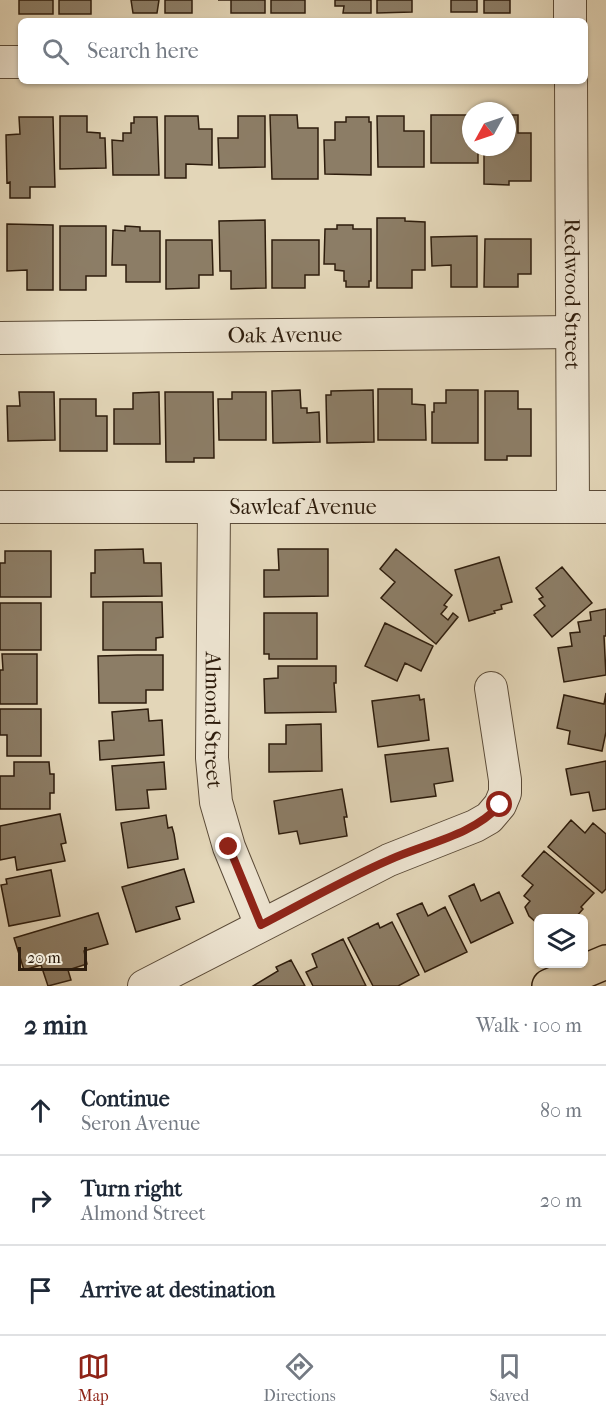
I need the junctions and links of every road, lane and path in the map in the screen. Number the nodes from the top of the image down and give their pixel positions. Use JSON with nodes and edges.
{"nodes":[{"id":1,"x":570,"y":0,"type":"edge"},
{"id":2,"x":570,"y":18,"type":"edge"},
{"id":3,"x":0,"y":62,"type":"edge"},
{"id":4,"x":18,"y":62,"type":"edge"},
{"id":5,"x":571,"y":84,"type":"edge"},
{"id":6,"x":571,"y":332,"type":"junction"},
{"id":7,"x":0,"y":338,"type":"edge"},
{"id":8,"x":0,"y":507,"type":"edge"},
{"id":9,"x":214,"y":507,"type":"junction"},
{"id":10,"x":573,"y":507,"type":"junction"},
{"id":11,"x":606,"y":507,"type":"edge"},
{"id":12,"x":491,"y":688,"type":"dead end"},
{"id":13,"x":261,"y":925,"type":"junction"},
{"id":14,"x":606,"y":962,"type":"edge"},
{"id":15,"x":144,"y":986,"type":"edge"},
{"id":16,"x":549,"y":986,"type":"edge"}],
"edges":[{"from":1,"to":2,"type":"street"},
{"from":3,"to":4,"type":"street"},
{"from":5,"to":6,"type":"street","name":"Redwood Street"},
{"from":6,"to":7,"type":"street","name":"Oak Avenue"},
{"from":6,"to":10,"type":"street","name":"Redwood Street"},
{"from":8,"to":9,"type":"street","name":"Sawleaf Avenue"},
{"from":9,"to":10,"type":"street","name":"Sawleaf Avenue"},
{"from":9,"to":13,"type":"street","name":"Almond Street"},
{"from":10,"to":11,"type":"street","name":"Sawleaf Avenue"},
{"from":12,"to":13,"type":"street"},
{"from":13,"to":15,"type":"street"},
{"from":14,"to":16,"type":"main road"}]}
